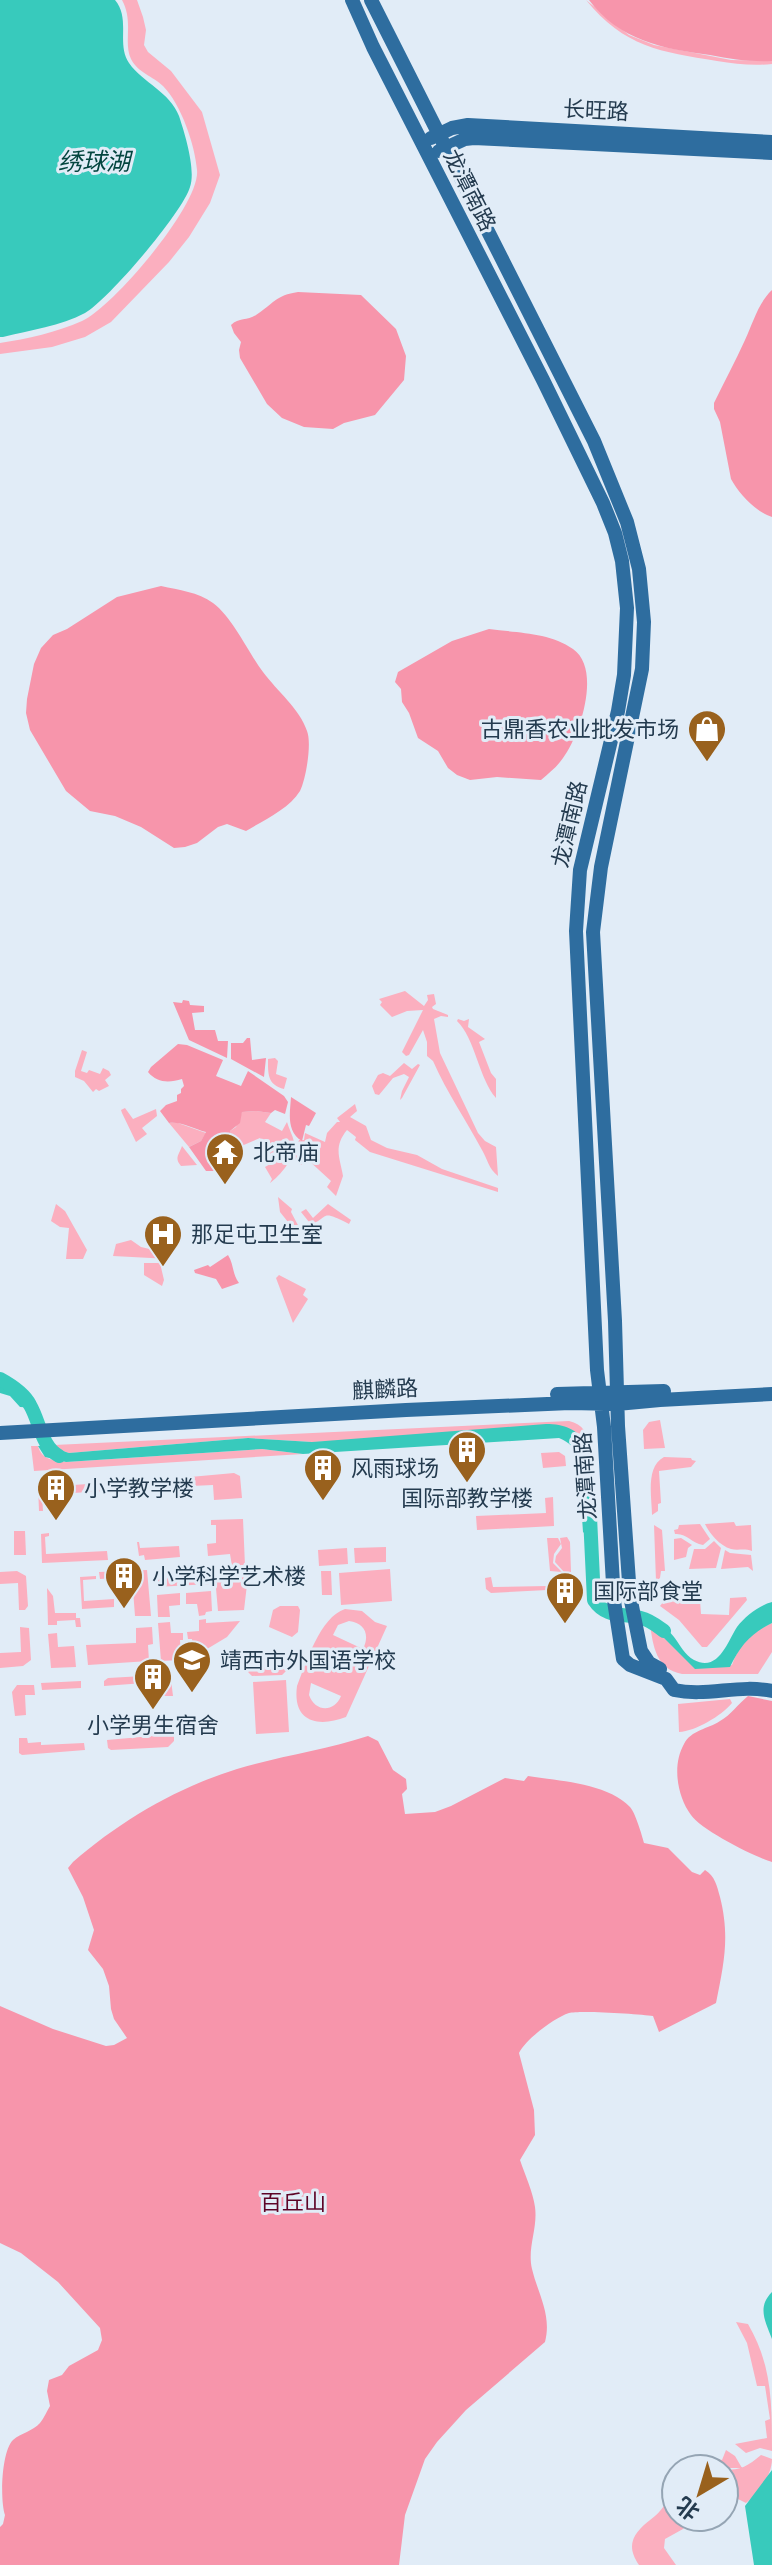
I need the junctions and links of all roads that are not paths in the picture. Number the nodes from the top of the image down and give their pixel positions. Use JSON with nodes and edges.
{"nodes":[{"id":1,"x":352,"y":0,"type":"edge"},
{"id":2,"x":371,"y":0,"type":"edge"},
{"id":3,"x":442,"y":141,"type":"junction"},
{"id":4,"x":772,"y":142,"type":"edge"},
{"id":5,"x":425,"y":150,"type":"junction"},
{"id":6,"x":772,"y":153,"type":"edge"},
{"id":7,"x":518,"y":293,"type":"junction"},
{"id":8,"x":501,"y":301,"type":"junction"},
{"id":9,"x":581,"y":415,"type":"junction"},
{"id":10,"x":563,"y":423,"type":"junction"},
{"id":11,"x":581,"y":1046,"type":"junction"},
{"id":12,"x":571,"y":1062,"type":"dead end"},
{"id":13,"x":772,"y":1385,"type":"edge"},
{"id":14,"x":772,"y":1394,"type":"edge"},
{"id":15,"x":618,"y":1398,"type":"junction"},
{"id":16,"x":600,"y":1399,"type":"junction"},
{"id":17,"x":0,"y":1424,"type":"edge"},
{"id":18,"x":18,"y":1427,"type":"junction"},
{"id":19,"x":0,"y":1433,"type":"edge"},
{"id":20,"x":772,"y":1684,"type":"edge"},
{"id":21,"x":676,"y":1686,"type":"junction"},
{"id":22,"x":772,"y":1691,"type":"edge"}],
"edges":[{"from":1,"to":5,"type":"main road","name":"龙潭南路"},
{"from":2,"to":3,"type":"main road","name":"龙潭南路"},
{"from":3,"to":4,"type":"main road","name":"长旺路"},
{"from":3,"to":5,"type":"main road","name":"长旺路"},
{"from":3,"to":6,"type":"main road","name":"长旺路"},
{"from":3,"to":7,"type":"main road","name":"龙潭南路"},
{"from":5,"to":8,"type":"main road","name":"龙潭南路"},
{"from":7,"to":8,"type":"main road"},
{"from":7,"to":9,"type":"main road","name":"龙潭南路"},
{"from":8,"to":10,"type":"main road","name":"龙潭南路"},
{"from":9,"to":10,"type":"main road"},
{"from":9,"to":15,"type":"main road","name":"龙潭南路"},
{"from":10,"to":11,"type":"main road","name":"龙潭南路"},
{"from":11,"to":12,"type":"main road"},
{"from":11,"to":16,"type":"main road","name":"龙潭南路"},
{"from":13,"to":15,"type":"main road","name":"麒麟路"},
{"from":14,"to":15,"type":"main road","name":"麒麟路"},
{"from":15,"to":16,"type":"main road","name":"麒麟路"},
{"from":15,"to":21,"type":"main road","name":"龙潭南路"},
{"from":16,"to":18,"type":"main road","name":"麒麟路"},
{"from":16,"to":21,"type":"main road","name":"龙潭南路"},
{"from":17,"to":18,"type":"main road","name":"麒麟路"},
{"from":18,"to":19,"type":"main road","name":"麒麟路"},
{"from":20,"to":21,"type":"main road"},
{"from":21,"to":22,"type":"main road"}]}
